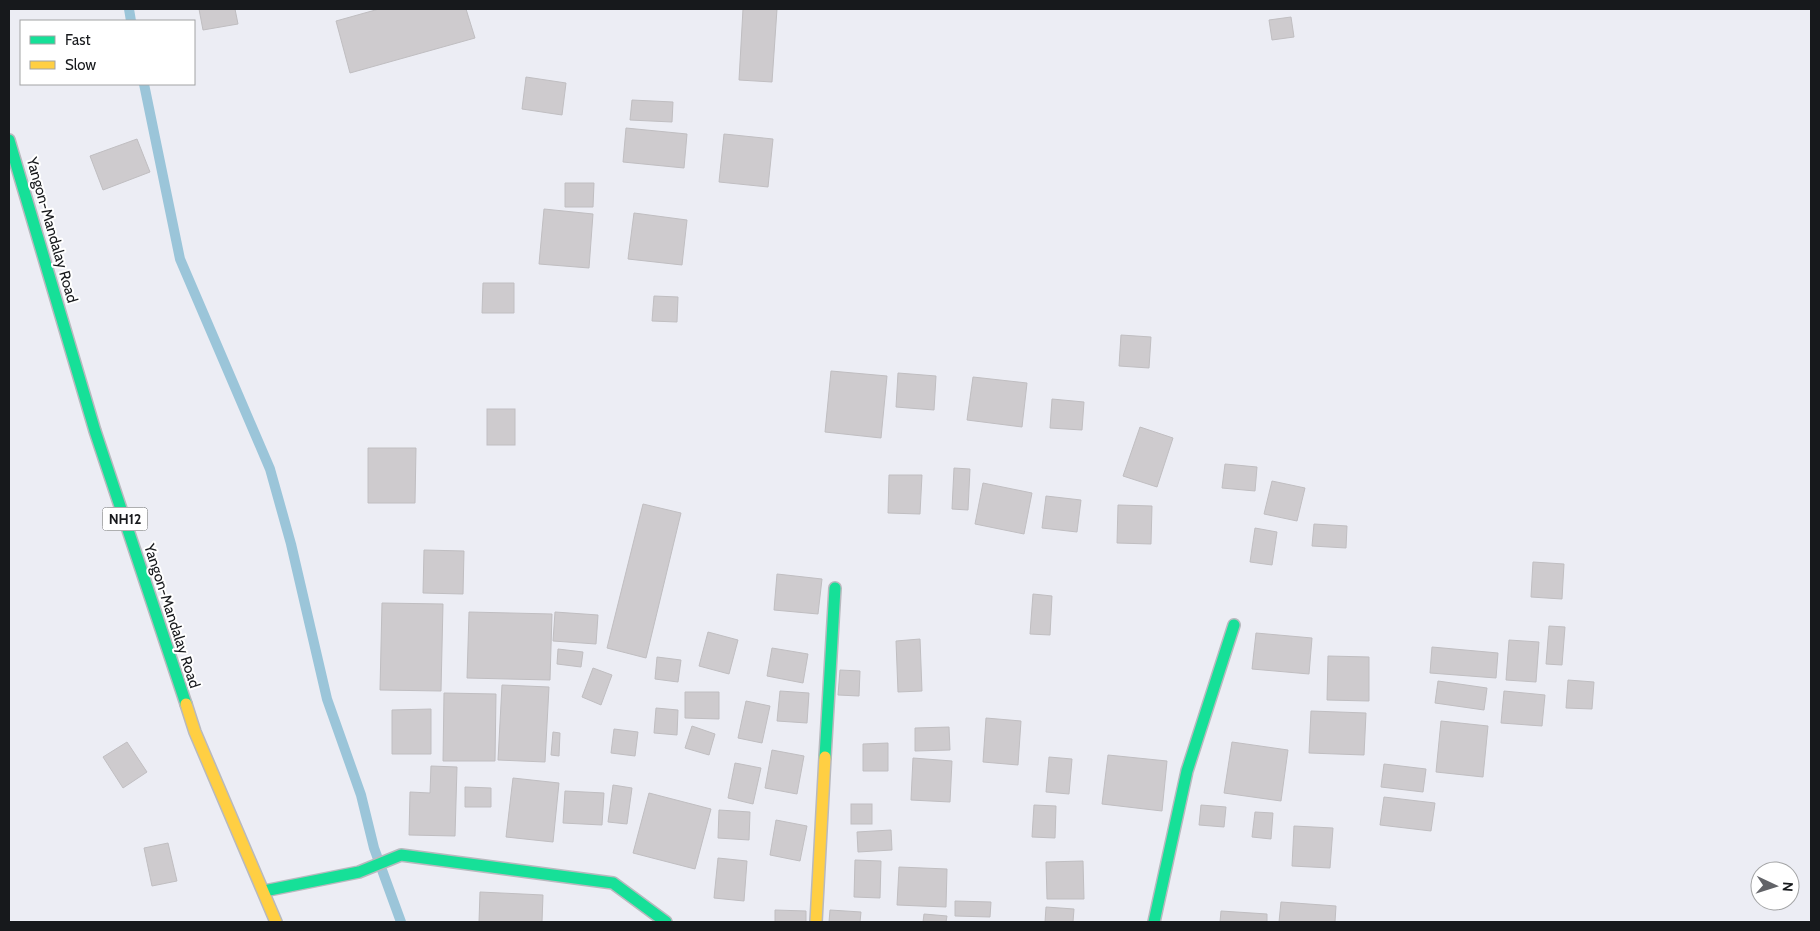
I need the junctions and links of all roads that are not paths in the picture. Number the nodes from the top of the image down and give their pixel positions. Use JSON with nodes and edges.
{"nodes":[{"id":1,"x":9,"y":140,"type":"edge"},
{"id":2,"x":835,"y":588,"type":"dead end"},
{"id":3,"x":1234,"y":625,"type":"dead end"},
{"id":4,"x":264,"y":891,"type":"junction"},
{"id":5,"x":276,"y":922,"type":"edge"},
{"id":6,"x":666,"y":922,"type":"edge"},
{"id":7,"x":816,"y":922,"type":"edge"},
{"id":8,"x":1154,"y":922,"type":"edge"}],
"edges":[{"from":1,"to":4,"type":"main road","name":"Yangon-Mandalay Road","number":"NH12"},
{"from":2,"to":7,"type":"main road"},
{"from":3,"to":8,"type":"main road"},
{"from":4,"to":5,"type":"main road","name":"Yangon-Mandalay Road","number":"NH12"},
{"from":4,"to":6,"type":"main road"}]}
